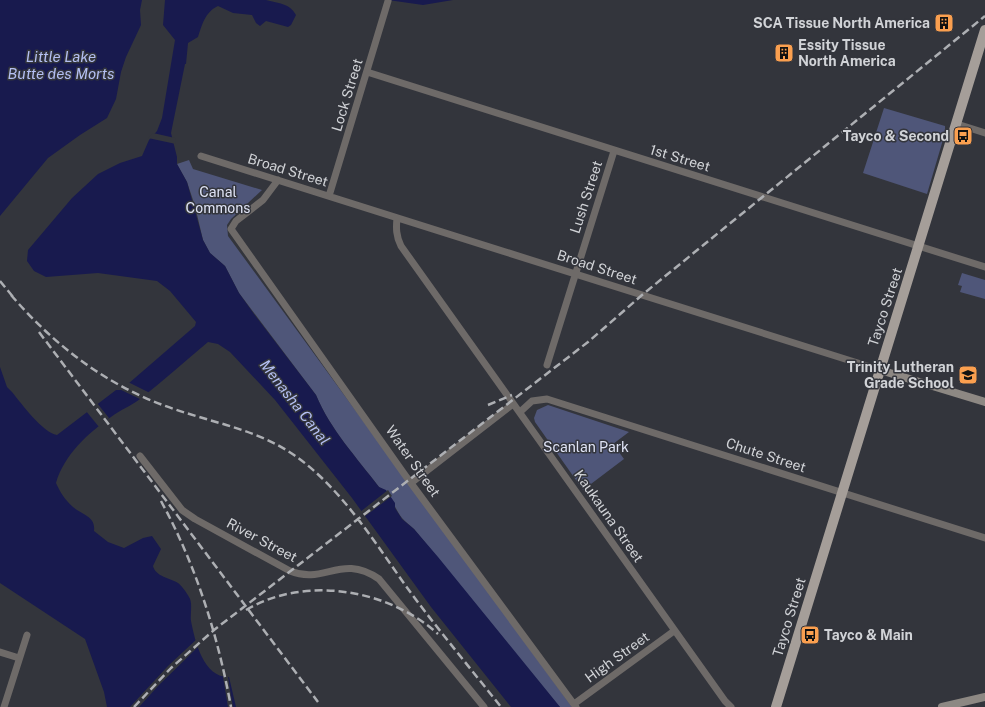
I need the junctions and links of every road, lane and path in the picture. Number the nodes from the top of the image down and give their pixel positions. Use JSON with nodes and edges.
{"nodes":[{"id":1,"x":388,"y":1,"type":"edge"},
{"id":2,"x":985,"y":30,"type":"edge"},
{"id":3,"x":983,"y":41,"type":"edge"},
{"id":4,"x":367,"y":72,"type":"junction"},
{"id":5,"x":957,"y":124,"type":"junction"},
{"id":6,"x":985,"y":133,"type":"edge"},
{"id":7,"x":614,"y":151,"type":"junction"},
{"id":8,"x":201,"y":156,"type":"dead end"},
{"id":9,"x":278,"y":180,"type":"junction"},
{"id":10,"x":329,"y":196,"type":"junction"},
{"id":11,"x":397,"y":218,"type":"junction"},
{"id":12,"x":919,"y":246,"type":"junction"},
{"id":13,"x":985,"y":267,"type":"edge"},
{"id":14,"x":575,"y":273,"type":"junction"},
{"id":15,"x":547,"y":364,"type":"dead end"},
{"id":16,"x":880,"y":370,"type":"junction"},
{"id":17,"x":985,"y":402,"type":"edge"},
{"id":18,"x":513,"y":404,"type":"junction"},
{"id":19,"x":520,"y":412,"type":"junction"},
{"id":20,"x":140,"y":456,"type":"dead end"},
{"id":21,"x":411,"y":483,"type":"junction"},
{"id":22,"x":842,"y":493,"type":"junction"},
{"id":23,"x":985,"y":538,"type":"edge"},
{"id":24,"x":674,"y":630,"type":"junction"},
{"id":25,"x":27,"y":635,"type":"dead end"},
{"id":26,"x":0,"y":652,"type":"edge"},
{"id":27,"x":20,"y":658,"type":"junction"},
{"id":28,"x":985,"y":697,"type":"edge"},
{"id":29,"x":575,"y":706,"type":"edge"},
{"id":30,"x":4,"y":707,"type":"edge"},
{"id":31,"x":484,"y":707,"type":"edge"},
{"id":32,"x":731,"y":707,"type":"edge"},
{"id":33,"x":776,"y":707,"type":"edge"},
{"id":34,"x":942,"y":707,"type":"edge"}],
"edges":[{"from":1,"to":4,"type":"street","name":"Lock Street"},
{"from":2,"to":3,"type":"main road","name":"Tayco Street"},
{"from":3,"to":5,"type":"main road","name":"Tayco Street"},
{"from":4,"to":7,"type":"street","name":"1st Street"},
{"from":4,"to":10,"type":"street","name":"Lock Street"},
{"from":5,"to":6,"type":"street"},
{"from":5,"to":12,"type":"main road","name":"Tayco Street"},
{"from":7,"to":12,"type":"street","name":"1st Street"},
{"from":7,"to":14,"type":"street","name":"Lush Street"},
{"from":8,"to":9,"type":"street","name":"Broad Street"},
{"from":9,"to":10,"type":"street","name":"Broad Street"},
{"from":9,"to":21,"type":"street","name":"Water Street"},
{"from":10,"to":11,"type":"street","name":"Broad Street"},
{"from":11,"to":14,"type":"street","name":"Broad Street"},
{"from":11,"to":18,"type":"street","name":"Kaukauna Street"},
{"from":12,"to":13,"type":"street","name":"1st Street"},
{"from":12,"to":16,"type":"main road","name":"Tayco Street"},
{"from":14,"to":15,"type":"street","name":"Lush Street"},
{"from":14,"to":16,"type":"street","name":"Broad Street"},
{"from":16,"to":17,"type":"street","name":"Broad Street"},
{"from":16,"to":22,"type":"main road","name":"Tayco Street"},
{"from":18,"to":19,"type":"street","name":"Kaukauna Street"},
{"from":18,"to":21,"type":"street"},
{"from":19,"to":22,"type":"street","name":"Chute Street"},
{"from":19,"to":24,"type":"street","name":"Kaukauna Street"},
{"from":20,"to":31,"type":"street","name":"River Street"},
{"from":21,"to":29,"type":"street","name":"Water Street"},
{"from":22,"to":23,"type":"street","name":"Chute Street"},
{"from":22,"to":33,"type":"main road","name":"Tayco Street"},
{"from":24,"to":29,"type":"street","name":"High Street"},
{"from":24,"to":32,"type":"street","name":"Kaukauna Street"},
{"from":25,"to":27,"type":"street"},
{"from":26,"to":27,"type":"street"},
{"from":27,"to":30,"type":"street"},
{"from":28,"to":34,"type":"street"}]}
